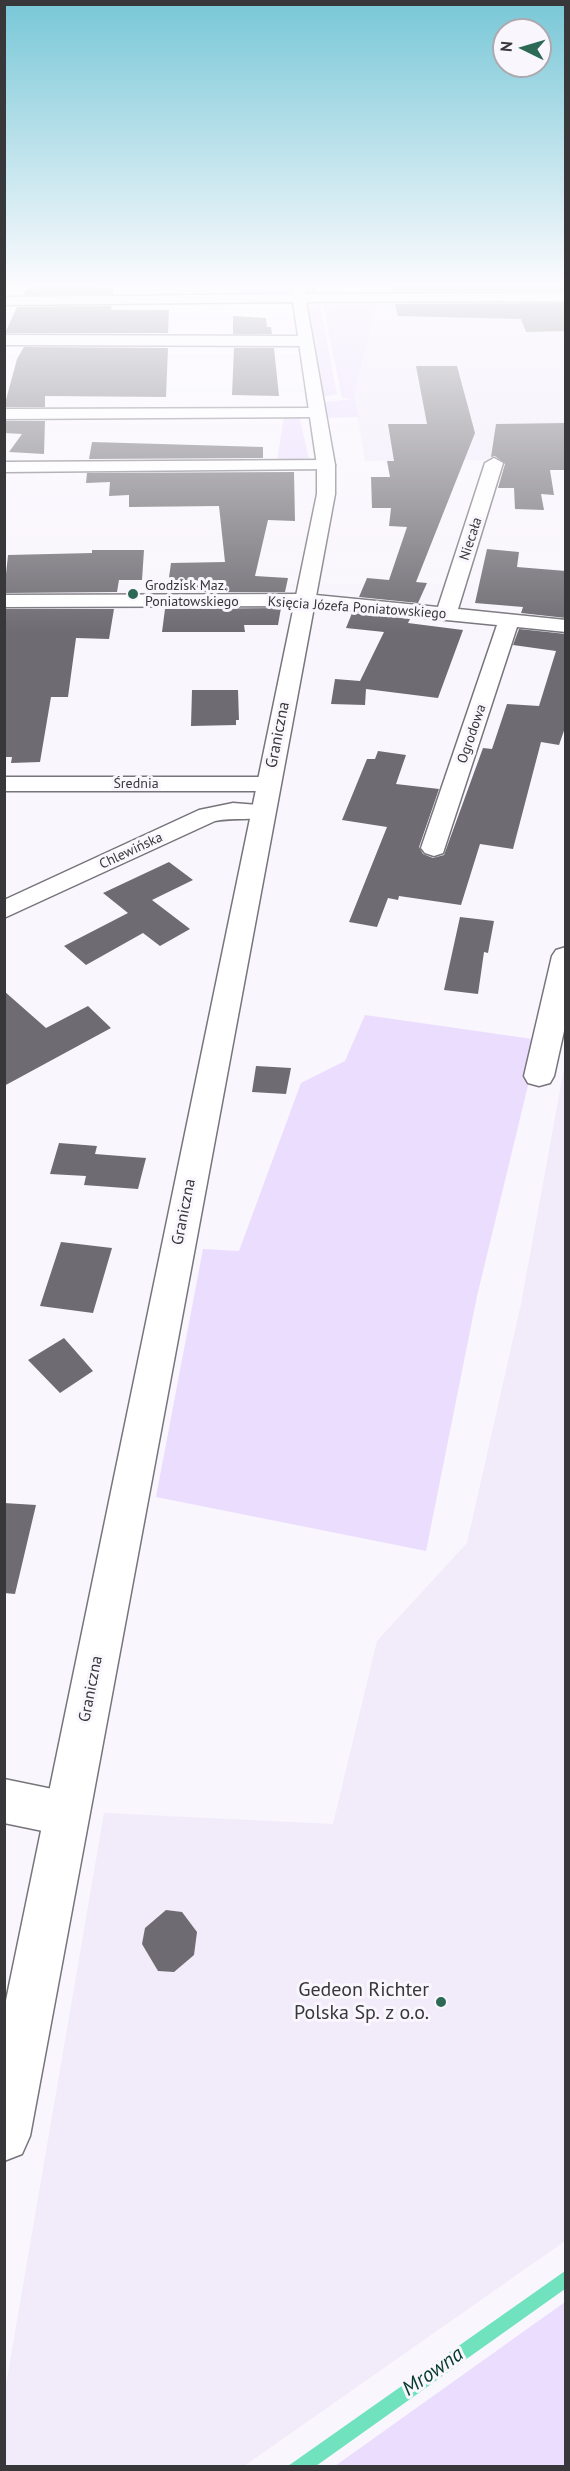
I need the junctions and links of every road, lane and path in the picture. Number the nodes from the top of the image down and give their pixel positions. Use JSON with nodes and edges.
{"nodes":[{"id":1,"x":314,"y":402,"type":"edge"},
{"id":2,"x":315,"y":413,"type":"junction"},
{"id":3,"x":4,"y":414,"type":"edge"},
{"id":4,"x":494,"y":462,"type":"dead end"},
{"id":5,"x":326,"y":465,"type":"junction"},
{"id":6,"x":4,"y":467,"type":"edge"},
{"id":7,"x":305,"y":600,"type":"junction"},
{"id":8,"x":4,"y":601,"type":"edge"},
{"id":9,"x":446,"y":614,"type":"junction"},
{"id":10,"x":509,"y":621,"type":"junction"},
{"id":11,"x":566,"y":626,"type":"edge"},
{"id":12,"x":4,"y":784,"type":"edge"},
{"id":13,"x":265,"y":798,"type":"junction"},
{"id":14,"x":434,"y":848,"type":"dead end"},
{"id":15,"x":4,"y":910,"type":"edge"},
{"id":16,"x":566,"y":956,"type":"edge"},
{"id":17,"x":539,"y":1076,"type":"dead end"},
{"id":18,"x":4,"y":1801,"type":"edge"},
{"id":19,"x":67,"y":1814,"type":"junction"},
{"id":20,"x":4,"y":2136,"type":"edge"}],
"edges":[{"from":1,"to":2,"type":"street","name":"Graniczna"},
{"from":2,"to":3,"type":"street"},
{"from":2,"to":5,"type":"street","name":"Graniczna"},
{"from":4,"to":9,"type":"street","name":"Niecała"},
{"from":5,"to":6,"type":"street"},
{"from":5,"to":7,"type":"street","name":"Graniczna"},
{"from":7,"to":8,"type":"street","name":"Księcia Józefa Poniatowskiego"},
{"from":7,"to":9,"type":"street","name":"Księcia Józefa Poniatowskiego"},
{"from":7,"to":13,"type":"street","name":"Graniczna"},
{"from":9,"to":10,"type":"street","name":"Księcia Józefa Poniatowskiego"},
{"from":10,"to":11,"type":"street","name":"Księcia Józefa Poniatowskiego"},
{"from":10,"to":14,"type":"street","name":"Ogrodowa"},
{"from":12,"to":13,"type":"street","name":"Średnia"},
{"from":13,"to":15,"type":"street","name":"Chlewińska"},
{"from":13,"to":19,"type":"street","name":"Graniczna"},
{"from":16,"to":17,"type":"street"},
{"from":18,"to":19,"type":"street"},
{"from":19,"to":20,"type":"street","name":"Graniczna"}]}
